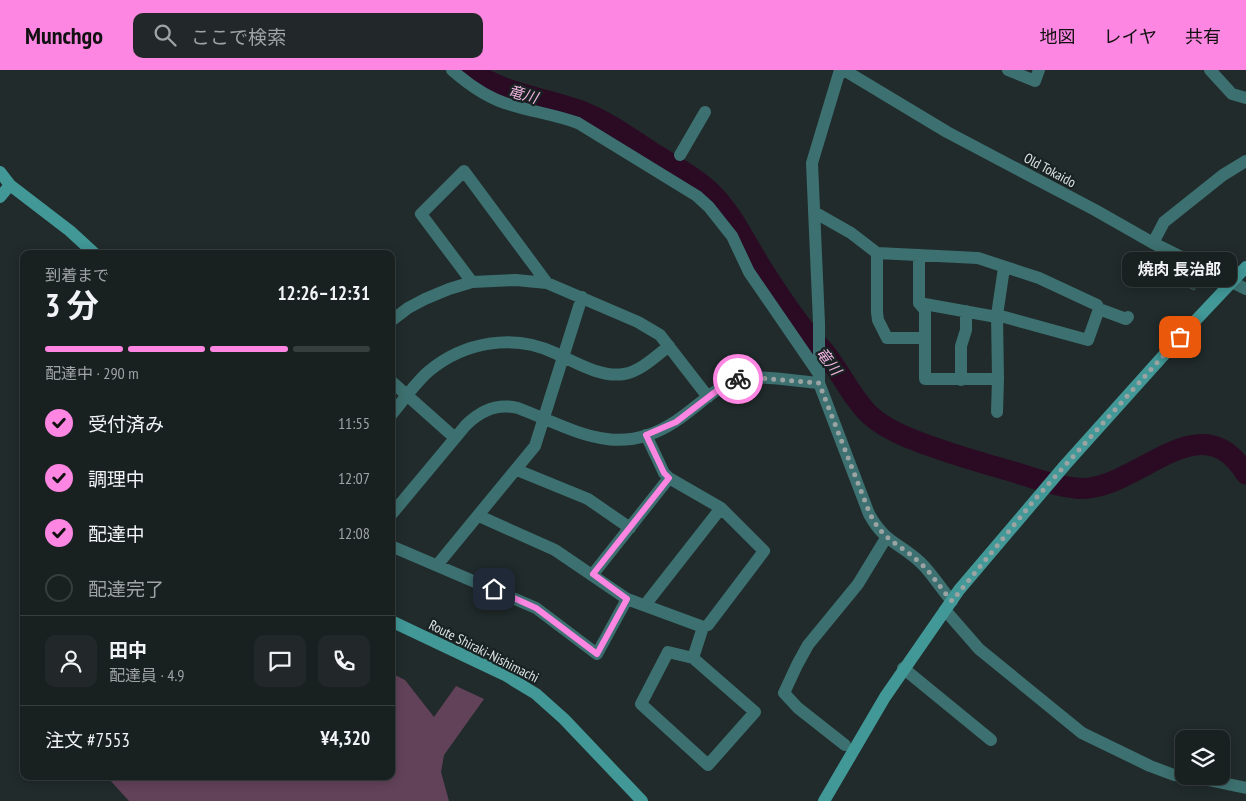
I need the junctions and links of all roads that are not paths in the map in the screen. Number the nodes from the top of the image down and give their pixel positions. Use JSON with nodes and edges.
{"nodes":[{"id":1,"x":452,"y":70,"type":"edge"},
{"id":2,"x":840,"y":70,"type":"edge"},
{"id":3,"x":844,"y":70,"type":"edge"},
{"id":4,"x":1008,"y":70,"type":"edge"},
{"id":5,"x":1039,"y":70,"type":"edge"},
{"id":6,"x":1210,"y":70,"type":"edge"},
{"id":7,"x":1246,"y":98,"type":"edge"},
{"id":8,"x":705,"y":112,"type":"dead end"},
{"id":9,"x":680,"y":155,"type":"dead end"},
{"id":10,"x":1246,"y":161,"type":"edge"},
{"id":11,"x":0,"y":172,"type":"edge"},
{"id":12,"x":10,"y":185,"type":"junction"},
{"id":13,"x":0,"y":197,"type":"edge"},
{"id":14,"x":814,"y":212,"type":"junction"},
{"id":15,"x":1153,"y":244,"type":"junction"},
{"id":16,"x":90,"y":250,"type":"edge"},
{"id":17,"x":878,"y":253,"type":"junction"},
{"id":18,"x":919,"y":256,"type":"junction"},
{"id":19,"x":1246,"y":267,"type":"edge"},
{"id":20,"x":1004,"y":268,"type":"junction"},
{"id":21,"x":472,"y":282,"type":"junction"},
{"id":22,"x":1232,"y":282,"type":"junction"},
{"id":23,"x":547,"y":283,"type":"junction"},
{"id":24,"x":1246,"y":289,"type":"edge"},
{"id":25,"x":582,"y":297,"type":"junction"},
{"id":26,"x":919,"y":303,"type":"junction"},
{"id":27,"x":1099,"y":309,"type":"junction"},
{"id":28,"x":966,"y":311,"type":"junction"},
{"id":29,"x":997,"y":315,"type":"junction"},
{"id":30,"x":1128,"y":317,"type":"dead end"},
{"id":31,"x":395,"y":319,"type":"edge"},
{"id":32,"x":925,"y":338,"type":"junction"},
{"id":33,"x":669,"y":346,"type":"junction"},
{"id":34,"x":562,"y":357,"type":"junction"},
{"id":35,"x":819,"y":374,"type":"junction"},
{"id":36,"x":998,"y":379,"type":"junction"},
{"id":37,"x":961,"y":380,"type":"junction"},
{"id":38,"x":395,"y":384,"type":"edge"},
{"id":39,"x":408,"y":395,"type":"junction"},
{"id":40,"x":708,"y":397,"type":"junction"},
{"id":41,"x":395,"y":410,"type":"edge"},
{"id":42,"x":997,"y":412,"type":"dead end"},
{"id":43,"x":543,"y":417,"type":"junction"},
{"id":44,"x":646,"y":435,"type":"junction"},
{"id":45,"x":455,"y":438,"type":"junction"},
{"id":46,"x":517,"y":470,"type":"junction"},
{"id":47,"x":669,"y":478,"type":"junction"},
{"id":48,"x":722,"y":508,"type":"junction"},
{"id":49,"x":395,"y":510,"type":"edge"},
{"id":50,"x":478,"y":516,"type":"junction"},
{"id":51,"x":630,"y":528,"type":"junction"},
{"id":52,"x":886,"y":538,"type":"junction"},
{"id":53,"x":395,"y":548,"type":"edge"},
{"id":54,"x":438,"y":564,"type":"junction"},
{"id":55,"x":593,"y":574,"type":"junction"},
{"id":56,"x":627,"y":599,"type":"junction"},
{"id":57,"x":645,"y":605,"type":"junction"},
{"id":58,"x":948,"y":606,"type":"junction"},
{"id":59,"x":395,"y":623,"type":"edge"},
{"id":60,"x":703,"y":627,"type":"junction"},
{"id":61,"x":693,"y":658,"type":"junction"},
{"id":62,"x":903,"y":668,"type":"junction"},
{"id":63,"x":991,"y":740,"type":"dead end"},
{"id":64,"x":845,"y":746,"type":"dead end"},
{"id":65,"x":1175,"y":775,"type":"edge"},
{"id":66,"x":1230,"y":785,"type":"edge"},
{"id":67,"x":1246,"y":788,"type":"edge"},
{"id":68,"x":642,"y":801,"type":"edge"},
{"id":69,"x":824,"y":801,"type":"edge"}],
"edges":[{"from":1,"to":35,"type":"street"},
{"from":2,"to":14,"type":"street"},
{"from":3,"to":15,"type":"street","name":"Old Tokaido"},
{"from":4,"to":5,"type":"street"},
{"from":6,"to":7,"type":"street"},
{"from":8,"to":9,"type":"street"},
{"from":10,"to":15,"type":"street"},
{"from":11,"to":12,"type":"street"},
{"from":12,"to":13,"type":"street"},
{"from":12,"to":16,"type":"street"},
{"from":14,"to":17,"type":"street"},
{"from":14,"to":35,"type":"street"},
{"from":15,"to":22,"type":"street","name":"Old Tokaido"},
{"from":17,"to":18,"type":"street"},
{"from":17,"to":32,"type":"street"},
{"from":18,"to":20,"type":"street"},
{"from":18,"to":26,"type":"street"},
{"from":19,"to":22,"type":"street"},
{"from":20,"to":27,"type":"street"},
{"from":20,"to":29,"type":"street"},
{"from":21,"to":23,"type":"street"},
{"from":21,"to":23,"type":"street"},
{"from":21,"to":31,"type":"street"},
{"from":22,"to":24,"type":"street","name":"Old Tokaido"},
{"from":22,"to":58,"type":"street"},
{"from":23,"to":25,"type":"street"},
{"from":25,"to":33,"type":"street"},
{"from":25,"to":34,"type":"street"},
{"from":26,"to":28,"type":"street"},
{"from":26,"to":32,"type":"street"},
{"from":27,"to":29,"type":"street"},
{"from":27,"to":30,"type":"street"},
{"from":28,"to":29,"type":"street"},
{"from":28,"to":37,"type":"street"},
{"from":29,"to":36,"type":"street"},
{"from":32,"to":37,"type":"street"},
{"from":33,"to":34,"type":"street"},
{"from":33,"to":40,"type":"street"},
{"from":34,"to":39,"type":"street"},
{"from":34,"to":43,"type":"street"},
{"from":35,"to":40,"type":"street"},
{"from":35,"to":52,"type":"street"},
{"from":36,"to":37,"type":"street"},
{"from":36,"to":42,"type":"street"},
{"from":38,"to":39,"type":"street"},
{"from":39,"to":41,"type":"street"},
{"from":39,"to":45,"type":"street"},
{"from":40,"to":44,"type":"street"},
{"from":43,"to":44,"type":"street"},
{"from":43,"to":45,"type":"street"},
{"from":43,"to":46,"type":"street"},
{"from":44,"to":47,"type":"street"},
{"from":45,"to":49,"type":"street"},
{"from":46,"to":50,"type":"street"},
{"from":46,"to":51,"type":"street"},
{"from":47,"to":48,"type":"street"},
{"from":47,"to":51,"type":"street"},
{"from":48,"to":57,"type":"street"},
{"from":48,"to":60,"type":"street"},
{"from":50,"to":54,"type":"street"},
{"from":50,"to":55,"type":"street"},
{"from":51,"to":55,"type":"street"},
{"from":52,"to":58,"type":"street"},
{"from":52,"to":64,"type":"street"},
{"from":53,"to":54,"type":"street"},
{"from":54,"to":56,"type":"street"},
{"from":55,"to":56,"type":"street"},
{"from":56,"to":57,"type":"street"},
{"from":57,"to":60,"type":"street"},
{"from":58,"to":62,"type":"street"},
{"from":58,"to":65,"type":"street"},
{"from":59,"to":68,"type":"street","name":"Route Shiraki-Nishimachi"},
{"from":60,"to":61,"type":"street"},
{"from":61,"to":61,"type":"street"},
{"from":62,"to":63,"type":"street"},
{"from":62,"to":69,"type":"street"},
{"from":66,"to":67,"type":"street"}]}
